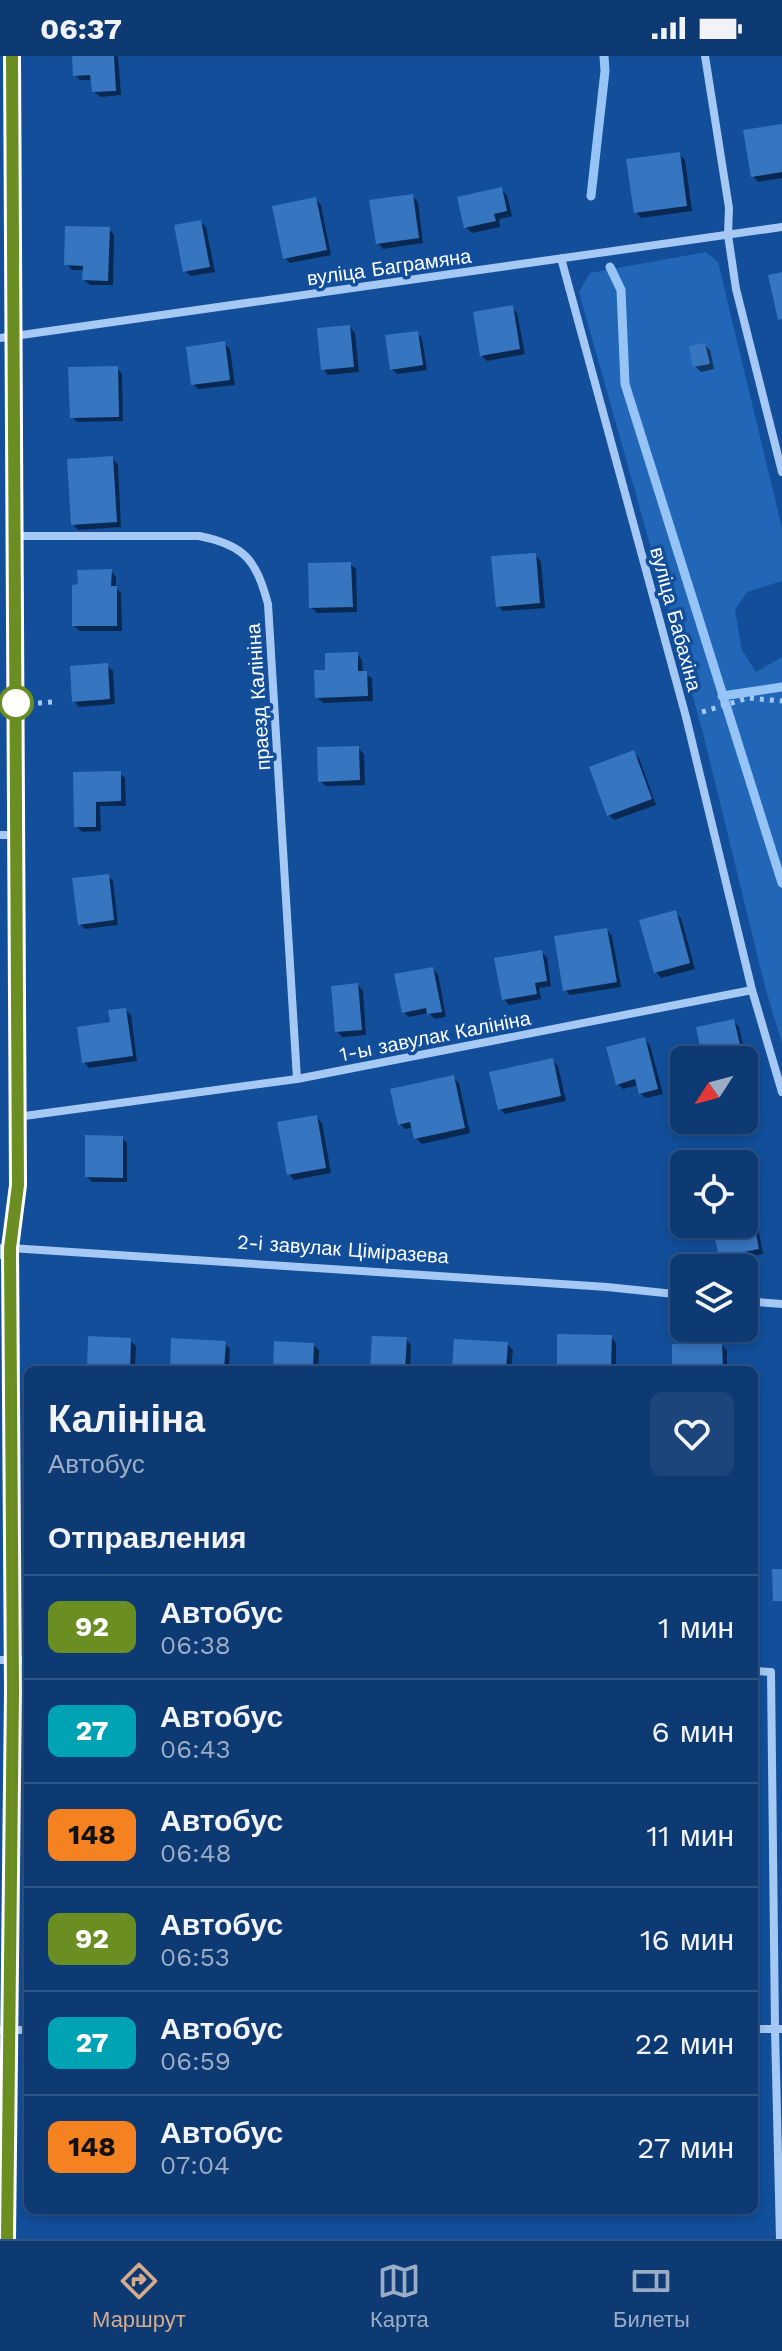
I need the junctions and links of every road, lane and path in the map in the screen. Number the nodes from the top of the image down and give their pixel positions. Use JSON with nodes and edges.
{"nodes":[{"id":1,"x":12,"y":56,"type":"edge"},
{"id":2,"x":705,"y":56,"type":"edge"},
{"id":3,"x":782,"y":227,"type":"edge"},
{"id":4,"x":728,"y":235,"type":"junction"},
{"id":5,"x":561,"y":258,"type":"junction"},
{"id":6,"x":6,"y":338,"type":"edge"},
{"id":7,"x":782,"y":472,"type":"edge"},
{"id":8,"x":13,"y":536,"type":"junction"},
{"id":9,"x":782,"y":701,"type":"edge"},
{"id":10,"x":686,"y":717,"type":"junction"},
{"id":11,"x":0,"y":835,"type":"edge"},
{"id":12,"x":18,"y":835,"type":"junction"},
{"id":13,"x":752,"y":990,"type":"junction"},
{"id":14,"x":297,"y":1079,"type":"junction"},
{"id":15,"x":782,"y":1092,"type":"edge"},
{"id":16,"x":17,"y":1117,"type":"junction"},
{"id":17,"x":5,"y":1250,"type":"edge"},
{"id":18,"x":670,"y":1293,"type":"edge"},
{"id":19,"x":758,"y":1302,"type":"edge"},
{"id":20,"x":782,"y":1304,"type":"edge"},
{"id":21,"x":0,"y":1660,"type":"edge"},
{"id":22,"x":13,"y":1660,"type":"junction"},
{"id":23,"x":24,"y":1660,"type":"edge"},
{"id":24,"x":758,"y":1671,"type":"edge"},
{"id":25,"x":778,"y":2029,"type":"edge"},
{"id":26,"x":0,"y":2030,"type":"edge"},
{"id":27,"x":11,"y":2030,"type":"junction"},
{"id":28,"x":24,"y":2030,"type":"edge"},
{"id":29,"x":7,"y":2239,"type":"edge"},
{"id":30,"x":780,"y":2239,"type":"edge"}],
"edges":[{"from":1,"to":6,"type":"street"},
{"from":2,"to":4,"type":"street"},
{"from":3,"to":4,"type":"street","name":"вуліца Баграмяна"},
{"from":4,"to":5,"type":"street","name":"вуліца Баграмяна"},
{"from":4,"to":7,"type":"street"},
{"from":5,"to":6,"type":"street","name":"вуліца Баграмяна"},
{"from":5,"to":10,"type":"street","name":"вуліца Бабахіна"},
{"from":6,"to":8,"type":"street"},
{"from":8,"to":12,"type":"street"},
{"from":8,"to":14,"type":"street","name":"праезд Калініна"},
{"from":9,"to":10,"type":"path"},
{"from":10,"to":13,"type":"street","name":"вуліца Бабахіна"},
{"from":11,"to":12,"type":"street"},
{"from":12,"to":16,"type":"street"},
{"from":13,"to":14,"type":"street","name":"1-ы завулак Калініна"},
{"from":13,"to":15,"type":"street"},
{"from":14,"to":16,"type":"street","name":"1-ы завулак Калініна"},
{"from":16,"to":17,"type":"street"},
{"from":17,"to":18,"type":"street","name":"2-і завулак Ціміразева"},
{"from":17,"to":22,"type":"street"},
{"from":19,"to":20,"type":"street"},
{"from":21,"to":22,"type":"street"},
{"from":22,"to":23,"type":"street"},
{"from":22,"to":27,"type":"street"},
{"from":24,"to":25,"type":"street"},
{"from":25,"to":30,"type":"street"},
{"from":26,"to":27,"type":"street"},
{"from":27,"to":28,"type":"street"},
{"from":27,"to":29,"type":"street"}]}
